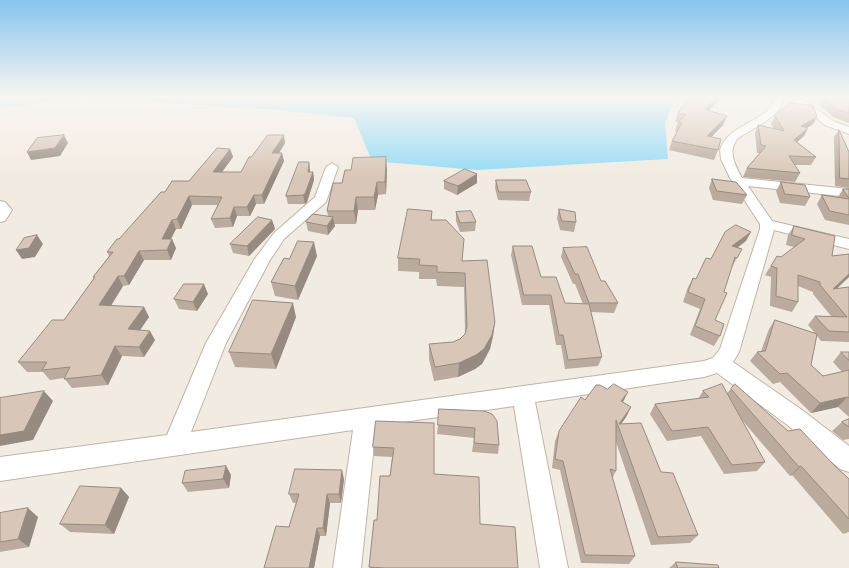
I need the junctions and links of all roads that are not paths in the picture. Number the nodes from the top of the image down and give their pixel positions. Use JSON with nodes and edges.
{"nodes":[{"id":1,"x":751,"y":125,"type":"edge"},
{"id":2,"x":833,"y":125,"type":"edge"},
{"id":3,"x":849,"y":131,"type":"edge"},
{"id":4,"x":332,"y":167,"type":"dead end"},
{"id":5,"x":739,"y":181,"type":"junction"},
{"id":6,"x":849,"y":193,"type":"edge"},
{"id":7,"x":0,"y":206,"type":"edge"},
{"id":8,"x":0,"y":218,"type":"edge"},
{"id":9,"x":767,"y":224,"type":"junction"},
{"id":10,"x":849,"y":244,"type":"edge"},
{"id":11,"x":720,"y":364,"type":"junction"},
{"id":12,"x":523,"y":396,"type":"junction"},
{"id":13,"x":366,"y":417,"type":"junction"},
{"id":14,"x":175,"y":444,"type":"junction"},
{"id":15,"x":849,"y":461,"type":"edge"},
{"id":16,"x":0,"y":469,"type":"edge"},
{"id":17,"x":347,"y":568,"type":"edge"},
{"id":18,"x":554,"y":568,"type":"edge"}],
"edges":[{"from":1,"to":5,"type":"street"},
{"from":2,"to":3,"type":"street"},
{"from":4,"to":14,"type":"street"},
{"from":5,"to":6,"type":"street"},
{"from":5,"to":9,"type":"street"},
{"from":7,"to":8,"type":"street"},
{"from":9,"to":10,"type":"street"},
{"from":9,"to":11,"type":"street"},
{"from":11,"to":12,"type":"street"},
{"from":11,"to":15,"type":"street"},
{"from":12,"to":13,"type":"street"},
{"from":12,"to":18,"type":"street"},
{"from":13,"to":14,"type":"street"},
{"from":13,"to":17,"type":"street"},
{"from":14,"to":16,"type":"street"}]}
